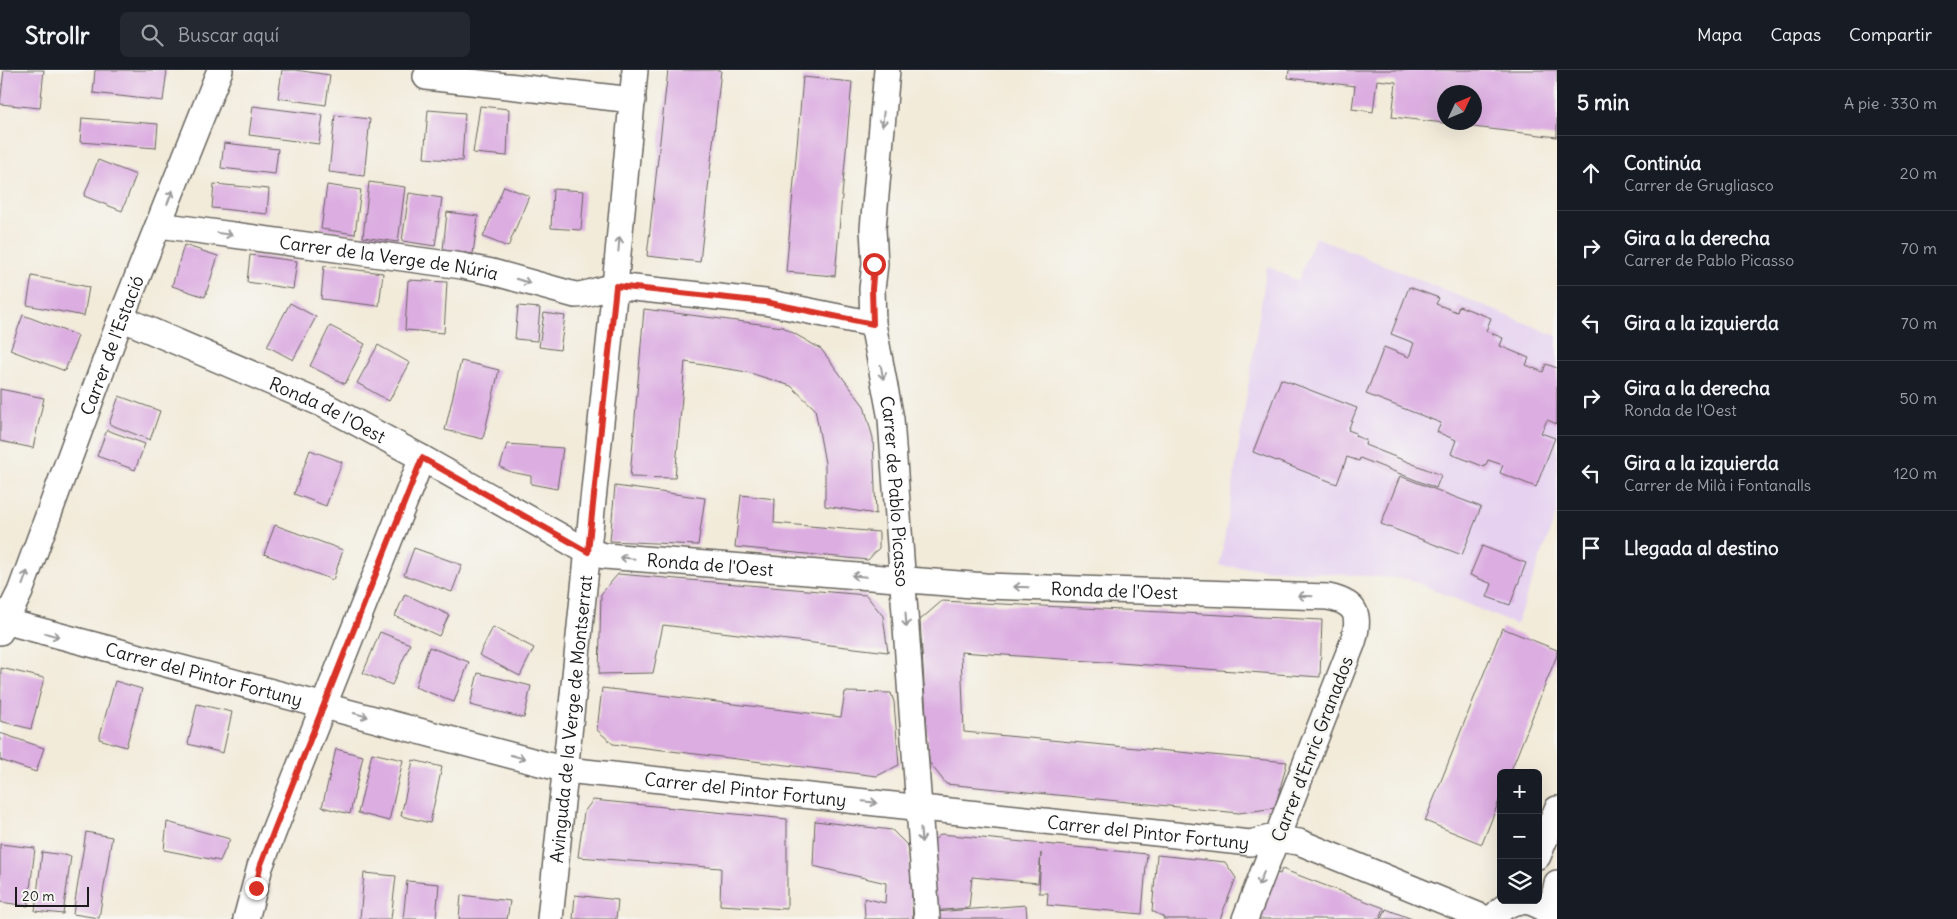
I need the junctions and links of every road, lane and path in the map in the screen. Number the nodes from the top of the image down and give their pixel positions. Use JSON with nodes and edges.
{"nodes":[{"id":1,"x":220,"y":70,"type":"edge"},
{"id":2,"x":636,"y":70,"type":"edge"},
{"id":3,"x":887,"y":70,"type":"edge"},
{"id":4,"x":426,"y":77,"type":"dead end"},
{"id":5,"x":633,"y":100,"type":"junction"},
{"id":6,"x":159,"y":226,"type":"junction"},
{"id":7,"x":616,"y":286,"type":"junction"},
{"id":8,"x":122,"y":318,"type":"junction"},
{"id":9,"x":873,"y":324,"type":"junction"},
{"id":10,"x":422,"y":458,"type":"junction"},
{"id":11,"x":588,"y":552,"type":"junction"},
{"id":12,"x":903,"y":580,"type":"junction"},
{"id":13,"x":1351,"y":607,"type":"joint"},
{"id":14,"x":2,"y":625,"type":"edge"},
{"id":15,"x":325,"y":705,"type":"junction"},
{"id":16,"x":566,"y":770,"type":"junction"},
{"id":17,"x":919,"y":808,"type":"junction"},
{"id":18,"x":1557,"y":809,"type":"edge"},
{"id":19,"x":1277,"y":838,"type":"junction"},
{"id":20,"x":1542,"y":846,"type":"edge"},
{"id":21,"x":1557,"y":882,"type":"edge"},
{"id":22,"x":1510,"y":904,"type":"edge"},
{"id":23,"x":1537,"y":904,"type":"edge"},
{"id":24,"x":246,"y":919,"type":"edge"},
{"id":25,"x":550,"y":919,"type":"edge"},
{"id":26,"x":927,"y":919,"type":"edge"},
{"id":27,"x":1245,"y":919,"type":"edge"},
{"id":28,"x":1487,"y":919,"type":"edge"},
{"id":29,"x":1493,"y":919,"type":"edge"},
{"id":30,"x":1553,"y":919,"type":"edge"}],
"edges":[{"from":6,"to":1,"type":"street","name":"Carrer de l'Estació","one_way":true},
{"from":2,"to":5,"type":"street","name":"Avinguda de la Verge de Montserrat"},
{"from":3,"to":9,"type":"street","name":"Carrer de Pablo Picasso","one_way":true},
{"from":4,"to":5,"type":"street"},
{"from":7,"to":5,"type":"street","name":"Avinguda de la Verge de Montserrat","one_way":true},
{"from":6,"to":7,"type":"street","name":"Carrer de la Verge de Núria","one_way":true},
{"from":6,"to":8,"type":"street","name":"Carrer de l'Estació"},
{"from":7,"to":9,"type":"street"},
{"from":7,"to":11,"type":"street","name":"Avinguda de la Verge de Montserrat"},
{"from":8,"to":10,"type":"street","name":"Ronda de l'Oest"},
{"from":14,"to":8,"type":"street","name":"Carrer de l'Estació","one_way":true},
{"from":9,"to":12,"type":"street","name":"Carrer de Pablo Picasso","one_way":true},
{"from":10,"to":11,"type":"street","name":"Ronda de l'Oest"},
{"from":10,"to":15,"type":"street"},
{"from":12,"to":11,"type":"street","name":"Ronda de l'Oest","one_way":true},
{"from":11,"to":16,"type":"street","name":"Avinguda de la Verge de Montserrat"},
{"from":13,"to":12,"type":"street","name":"Ronda de l'Oest","one_way":true},
{"from":12,"to":17,"type":"street","name":"Carrer de Pablo Picasso","one_way":true},
{"from":13,"to":19,"type":"street","name":"Carrer d'Enric Granados"},
{"from":14,"to":15,"type":"street","name":"Carrer del Pintor Fortuny","one_way":true},
{"from":15,"to":16,"type":"street","name":"Carrer del Pintor Fortuny","one_way":true},
{"from":15,"to":24,"type":"street"},
{"from":16,"to":17,"type":"street","name":"Carrer del Pintor Fortuny","one_way":true},
{"from":16,"to":25,"type":"street","name":"Avinguda de la Verge de Montserrat"},
{"from":17,"to":19,"type":"street","name":"Carrer del Pintor Fortuny"},
{"from":17,"to":26,"type":"street","name":"Carrer de Pablo Picasso","one_way":true},
{"from":18,"to":20,"type":"street"},
{"from":19,"to":27,"type":"street","name":"Carrer d'Enric Granados","one_way":true},
{"from":19,"to":28,"type":"street","name":"Carrer del Pintor Fortuny"},
{"from":21,"to":30,"type":"street"},
{"from":22,"to":29,"type":"street"},
{"from":23,"to":30,"type":"street"}]}
